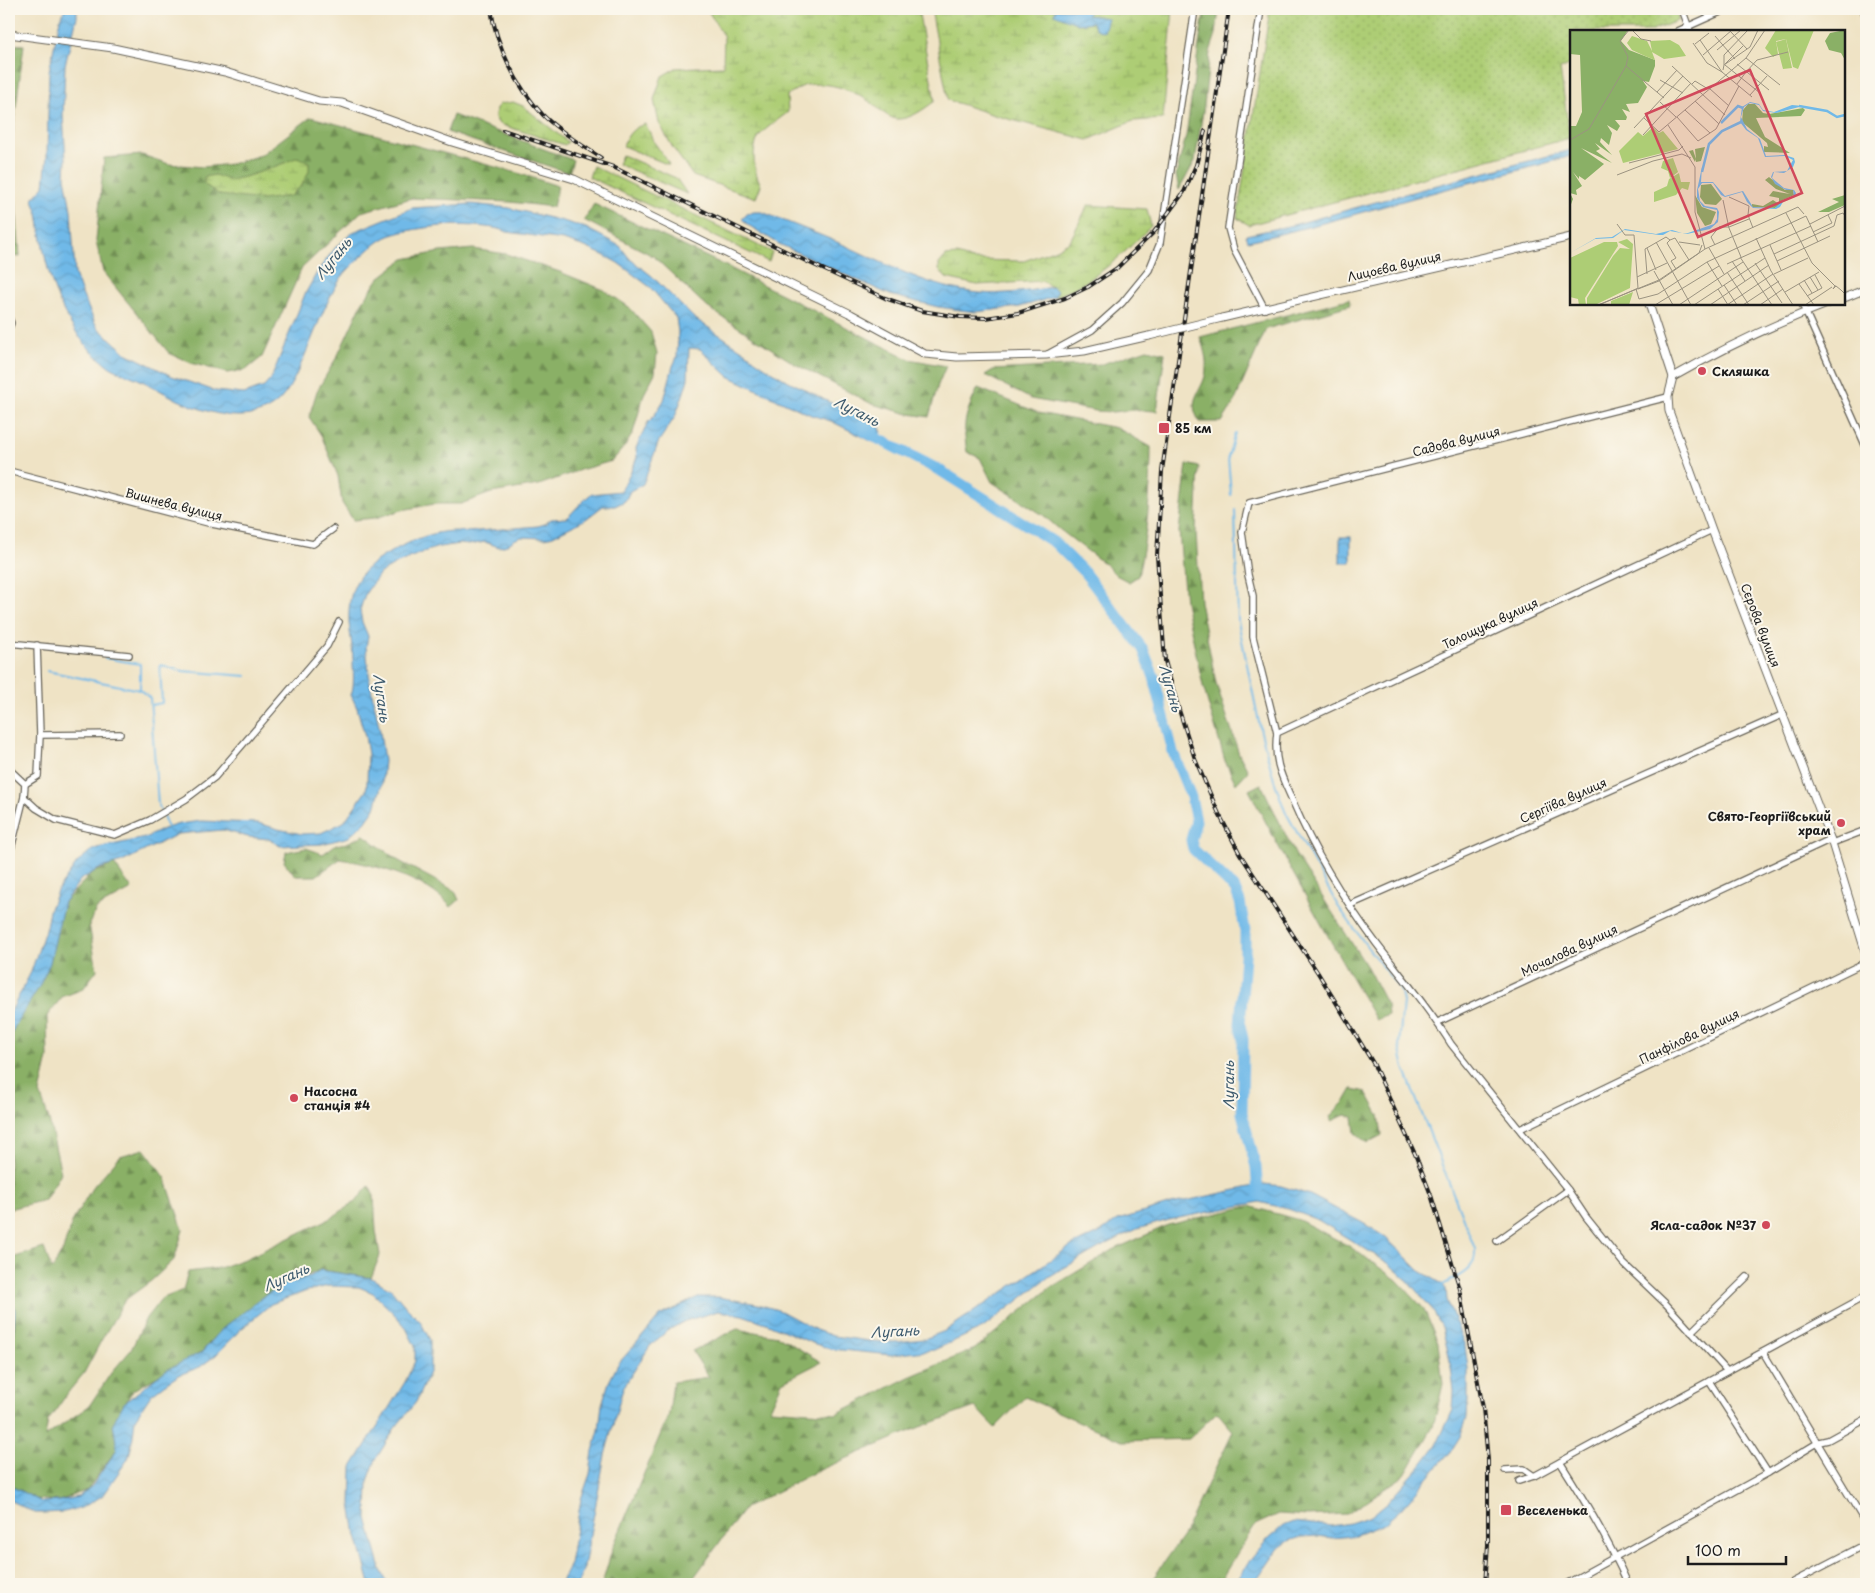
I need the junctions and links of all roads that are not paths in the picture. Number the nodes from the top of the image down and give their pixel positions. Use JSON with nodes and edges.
{"nodes":[{"id":1,"x":1195,"y":9,"type":"edge"},
{"id":2,"x":1261,"y":9,"type":"edge"},
{"id":3,"x":1682,"y":9,"type":"edge"},
{"id":4,"x":1727,"y":9,"type":"edge"},
{"id":5,"x":1863,"y":9,"type":"edge"},
{"id":6,"x":1866,"y":17,"type":"edge"},
{"id":7,"x":1689,"y":29,"type":"edge"},
{"id":8,"x":9,"y":34,"type":"edge"},
{"id":9,"x":1570,"y":237,"type":"edge"},
{"id":10,"x":1866,"y":289,"type":"edge"},
{"id":11,"x":1845,"y":298,"type":"edge"},
{"id":12,"x":1648,"y":305,"type":"edge"},
{"id":13,"x":1802,"y":305,"type":"edge"},
{"id":14,"x":1824,"y":305,"type":"edge"},
{"id":15,"x":1265,"y":309,"type":"junction"},
{"id":16,"x":1805,"y":312,"type":"junction"},
{"id":17,"x":9,"y":318,"type":"edge"},
{"id":18,"x":9,"y":328,"type":"edge"},
{"id":19,"x":1046,"y":355,"type":"junction"},
{"id":20,"x":1673,"y":377,"type":"junction"},
{"id":21,"x":1668,"y":397,"type":"junction"},
{"id":22,"x":1866,"y":447,"type":"edge"},
{"id":23,"x":9,"y":471,"type":"edge"},
{"id":24,"x":333,"y":529,"type":"dead end"},
{"id":25,"x":1712,"y":530,"type":"junction"},
{"id":26,"x":339,"y":622,"type":"dead end"},
{"id":27,"x":9,"y":643,"type":"edge"},
{"id":28,"x":37,"y":646,"type":"junction"},
{"id":29,"x":129,"y":655,"type":"dead end"},
{"id":30,"x":1784,"y":714,"type":"junction"},
{"id":31,"x":120,"y":734,"type":"dead end"},
{"id":32,"x":1277,"y":734,"type":"junction"},
{"id":33,"x":40,"y":735,"type":"junction"},
{"id":34,"x":9,"y":769,"type":"edge"},
{"id":35,"x":25,"y":784,"type":"junction"},
{"id":36,"x":24,"y":797,"type":"junction"},
{"id":37,"x":1866,"y":830,"type":"edge"},
{"id":38,"x":1831,"y":841,"type":"junction"},
{"id":39,"x":9,"y":857,"type":"edge"},
{"id":40,"x":1350,"y":905,"type":"junction"},
{"id":41,"x":1866,"y":954,"type":"edge"},
{"id":42,"x":1866,"y":962,"type":"edge"},
{"id":43,"x":1438,"y":1022,"type":"junction"},
{"id":44,"x":1520,"y":1129,"type":"junction"},
{"id":45,"x":1568,"y":1190,"type":"junction"},
{"id":46,"x":1498,"y":1241,"type":"dead end"},
{"id":47,"x":1747,"y":1277,"type":"dead end"},
{"id":48,"x":1866,"y":1296,"type":"edge"},
{"id":49,"x":1691,"y":1332,"type":"junction"},
{"id":50,"x":1763,"y":1352,"type":"junction"},
{"id":51,"x":1727,"y":1371,"type":"junction"},
{"id":52,"x":1709,"y":1381,"type":"junction"},
{"id":53,"x":1866,"y":1419,"type":"edge"},
{"id":54,"x":1818,"y":1442,"type":"junction"},
{"id":55,"x":1560,"y":1462,"type":"junction"},
{"id":56,"x":1505,"y":1470,"type":"dead end"},
{"id":57,"x":1768,"y":1473,"type":"junction"},
{"id":58,"x":1534,"y":1476,"type":"junction"},
{"id":59,"x":1519,"y":1482,"type":"dead end"},
{"id":60,"x":1866,"y":1524,"type":"edge"},
{"id":61,"x":1866,"y":1544,"type":"edge"},
{"id":62,"x":1616,"y":1557,"type":"junction"},
{"id":63,"x":1566,"y":1584,"type":"edge"},
{"id":64,"x":1628,"y":1584,"type":"edge"},
{"id":65,"x":1790,"y":1584,"type":"edge"}],
"edges":[{"from":1,"to":19,"type":"street"},
{"from":2,"to":15,"type":"street"},
{"from":3,"to":7,"type":"street"},
{"from":4,"to":7,"type":"street"},
{"from":5,"to":6,"type":"street"},
{"from":8,"to":19,"type":"street","name":"Лицоєва вулиця"},
{"from":9,"to":15,"type":"street","name":"Лицоєва вулиця"},
{"from":10,"to":11,"type":"street"},
{"from":12,"to":20,"type":"street"},
{"from":13,"to":16,"type":"street"},
{"from":14,"to":16,"type":"street"},
{"from":15,"to":19,"type":"street","name":"Лицоєва вулиця","bridge":true},
{"from":16,"to":20,"type":"street"},
{"from":16,"to":22,"type":"street"},
{"from":17,"to":18,"type":"street"},
{"from":20,"to":21,"type":"street","name":"Сєрова вулиця"},
{"from":21,"to":25,"type":"street","name":"Сєрова вулиця"},
{"from":21,"to":32,"type":"street","name":"Садова вулиця"},
{"from":23,"to":24,"type":"street","name":"Вишнева вулиця"},
{"from":25,"to":30,"type":"street","name":"Сєрова вулиця"},
{"from":25,"to":32,"type":"street","name":"Толощука вулиця"},
{"from":26,"to":36,"type":"street"},
{"from":27,"to":28,"type":"street"},
{"from":28,"to":29,"type":"street"},
{"from":28,"to":33,"type":"street"},
{"from":30,"to":38,"type":"street","name":"Сєрова вулиця"},
{"from":30,"to":40,"type":"street","name":"Сергіїва вулиця"},
{"from":31,"to":33,"type":"street"},
{"from":32,"to":40,"type":"street"},
{"from":33,"to":35,"type":"street"},
{"from":34,"to":35,"type":"street"},
{"from":35,"to":36,"type":"street"},
{"from":36,"to":39,"type":"street"},
{"from":37,"to":38,"type":"street","name":"Мочалова вулиця"},
{"from":38,"to":41,"type":"street","name":"Сєрова вулиця"},
{"from":38,"to":43,"type":"street","name":"Мочалова вулиця"},
{"from":40,"to":43,"type":"street"},
{"from":42,"to":44,"type":"street","name":"Панфілова вулиця"},
{"from":43,"to":44,"type":"street"},
{"from":44,"to":45,"type":"street"},
{"from":45,"to":46,"type":"street"},
{"from":45,"to":49,"type":"street"},
{"from":47,"to":49,"type":"street"},
{"from":48,"to":50,"type":"street"},
{"from":49,"to":51,"type":"street"},
{"from":50,"to":51,"type":"street"},
{"from":50,"to":54,"type":"street"},
{"from":51,"to":52,"type":"street"},
{"from":52,"to":55,"type":"street"},
{"from":52,"to":57,"type":"street"},
{"from":53,"to":54,"type":"street"},
{"from":54,"to":57,"type":"street"},
{"from":54,"to":60,"type":"street"},
{"from":55,"to":58,"type":"street"},
{"from":55,"to":62,"type":"street"},
{"from":56,"to":58,"type":"street"},
{"from":57,"to":62,"type":"street"},
{"from":58,"to":59,"type":"street"},
{"from":61,"to":65,"type":"street"},
{"from":62,"to":63,"type":"street"},
{"from":62,"to":64,"type":"street"}]}
